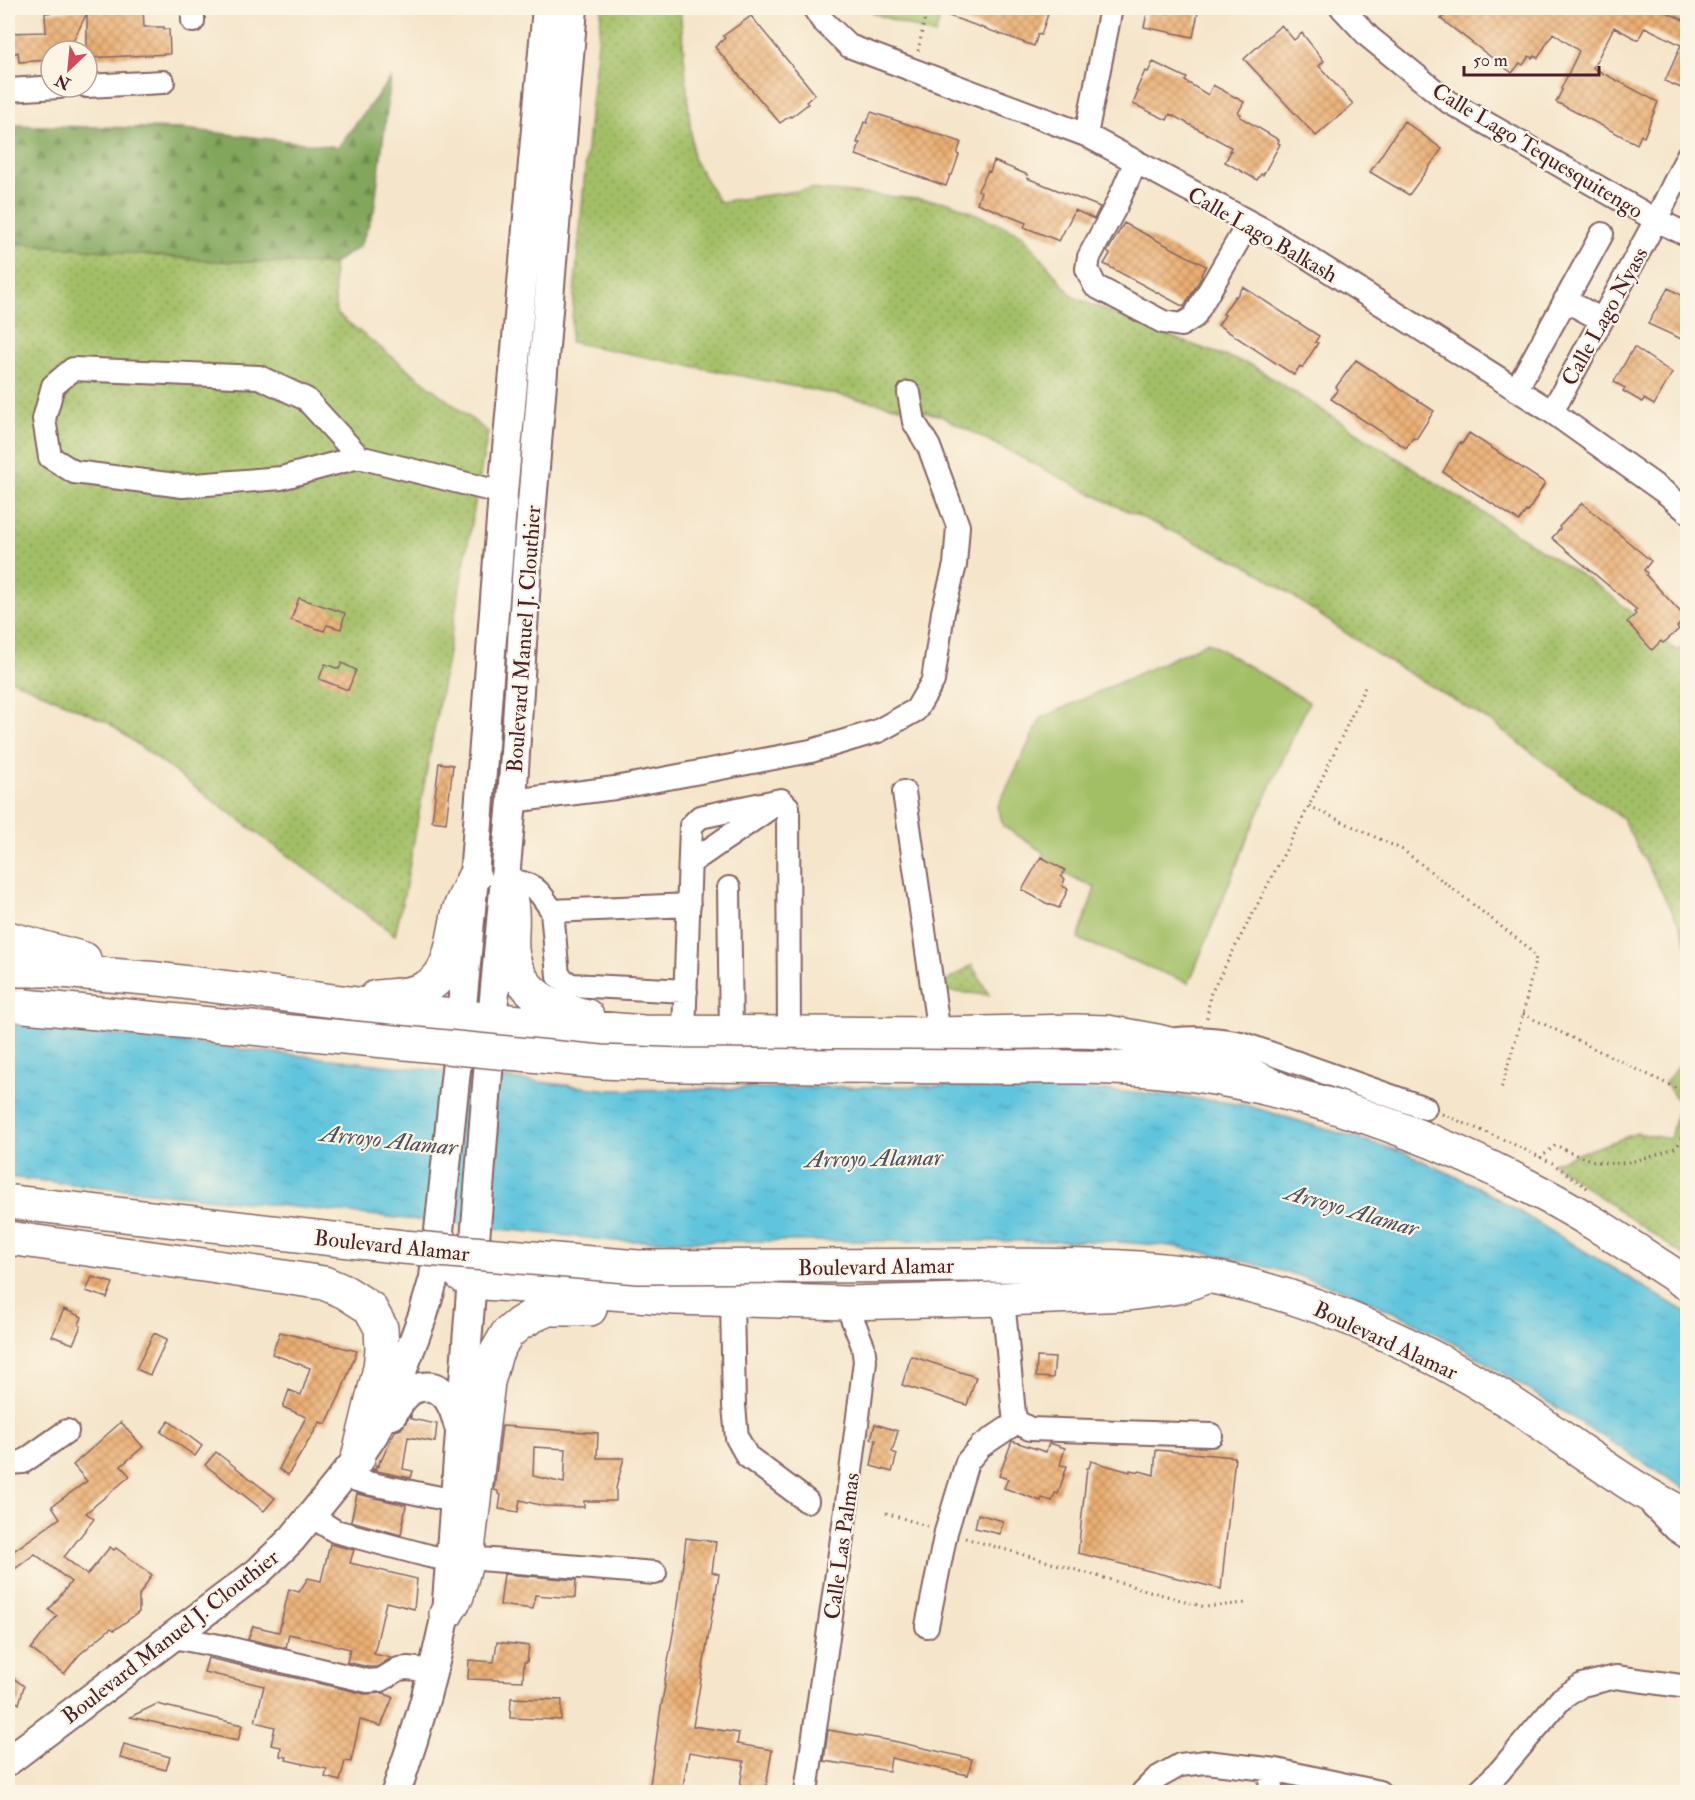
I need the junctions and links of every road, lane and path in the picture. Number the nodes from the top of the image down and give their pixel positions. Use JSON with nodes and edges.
{"nodes":[{"id":1,"x":547,"y":8,"type":"edge"},
{"id":2,"x":573,"y":8,"type":"edge"},
{"id":3,"x":814,"y":8,"type":"edge"},
{"id":4,"x":927,"y":8,"type":"edge"},
{"id":5,"x":1111,"y":8,"type":"edge"},
{"id":6,"x":1342,"y":8,"type":"edge"},
{"id":7,"x":914,"y":70,"type":"junction"},
{"id":8,"x":163,"y":82,"type":"dead end"},
{"id":9,"x":99,"y":85,"type":"edge"},
{"id":10,"x":39,"y":88,"type":"edge"},
{"id":11,"x":8,"y":90,"type":"edge"},
{"id":12,"x":1086,"y":135,"type":"junction"},
{"id":13,"x":1688,"y":155,"type":"edge"},
{"id":14,"x":1136,"y":161,"type":"junction"},
{"id":15,"x":1656,"y":220,"type":"junction"},
{"id":16,"x":1249,"y":222,"type":"junction"},
{"id":17,"x":1602,"y":234,"type":"dead end"},
{"id":18,"x":1688,"y":235,"type":"edge"},
{"id":19,"x":1565,"y":300,"type":"junction"},
{"id":20,"x":1602,"y":320,"type":"junction"},
{"id":21,"x":1516,"y":390,"type":"junction"},
{"id":22,"x":909,"y":393,"type":"dead end"},
{"id":23,"x":1552,"y":412,"type":"junction"},
{"id":24,"x":358,"y":457,"type":"junction"},
{"id":25,"x":503,"y":493,"type":"junction"},
{"id":26,"x":1688,"y":512,"type":"edge"},
{"id":27,"x":1365,"y":687,"type":"dead end"},
{"id":28,"x":904,"y":792,"type":"dead end"},
{"id":29,"x":781,"y":800,"type":"junction"},
{"id":30,"x":512,"y":801,"type":"junction"},
{"id":31,"x":1309,"y":806,"type":"junction"},
{"id":32,"x":748,"y":823,"type":"junction"},
{"id":33,"x":788,"y":841,"type":"junction"},
{"id":34,"x":690,"y":863,"type":"junction"},
{"id":35,"x":490,"y":878,"type":"junction"},
{"id":36,"x":729,"y":888,"type":"dead end"},
{"id":37,"x":689,"y":905,"type":"junction"},
{"id":38,"x":552,"y":911,"type":"junction"},
{"id":39,"x":8,"y":938,"type":"edge"},
{"id":40,"x":8,"y":970,"type":"edge"},
{"id":41,"x":158,"y":979,"type":"junction"},
{"id":42,"x":686,"y":991,"type":"junction"},
{"id":43,"x":16,"y":1005,"type":"edge"},
{"id":44,"x":356,"y":1005,"type":"junction"},
{"id":45,"x":1523,"y":1014,"type":"junction"},
{"id":46,"x":476,"y":1019,"type":"junction"},
{"id":47,"x":643,"y":1032,"type":"junction"},
{"id":48,"x":684,"y":1033,"type":"junction"},
{"id":49,"x":731,"y":1033,"type":"junction"},
{"id":50,"x":789,"y":1034,"type":"junction"},
{"id":51,"x":939,"y":1034,"type":"junction"},
{"id":52,"x":1204,"y":1038,"type":"junction"},
{"id":53,"x":1157,"y":1041,"type":"junction"},
{"id":54,"x":1501,"y":1089,"type":"dead end"},
{"id":55,"x":1290,"y":1094,"type":"junction"},
{"id":56,"x":1688,"y":1094,"type":"edge"},
{"id":57,"x":1425,"y":1108,"type":"dead end"},
{"id":58,"x":1688,"y":1125,"type":"edge"},
{"id":59,"x":1540,"y":1158,"type":"dead end"},
{"id":60,"x":9,"y":1202,"type":"edge"},
{"id":61,"x":8,"y":1238,"type":"edge"},
{"id":62,"x":437,"y":1253,"type":"junction"},
{"id":63,"x":472,"y":1276,"type":"junction"},
{"id":64,"x":1208,"y":1276,"type":"junction"},
{"id":65,"x":1688,"y":1284,"type":"edge"},
{"id":66,"x":675,"y":1298,"type":"junction"},
{"id":67,"x":1003,"y":1299,"type":"junction"},
{"id":68,"x":732,"y":1300,"type":"junction"},
{"id":69,"x":846,"y":1303,"type":"junction"},
{"id":70,"x":1017,"y":1422,"type":"junction"},
{"id":71,"x":67,"y":1431,"type":"dead end"},
{"id":72,"x":460,"y":1432,"type":"junction"},
{"id":73,"x":1211,"y":1435,"type":"dead end"},
{"id":74,"x":359,"y":1456,"type":"junction"},
{"id":75,"x":8,"y":1463,"type":"edge"},
{"id":76,"x":1632,"y":1485,"type":"junction"},
{"id":77,"x":455,"y":1501,"type":"junction"},
{"id":78,"x":807,"y":1501,"type":"dead end"},
{"id":79,"x":886,"y":1513,"type":"dead end"},
{"id":80,"x":311,"y":1516,"type":"junction"},
{"id":81,"x":1688,"y":1517,"type":"edge"},
{"id":82,"x":946,"y":1532,"type":"junction"},
{"id":83,"x":1688,"y":1538,"type":"edge"},
{"id":84,"x":459,"y":1559,"type":"junction"},
{"id":85,"x":655,"y":1573,"type":"dead end"},
{"id":86,"x":1246,"y":1603,"type":"dead end"},
{"id":87,"x":446,"y":1614,"type":"joint"},
{"id":88,"x":927,"y":1626,"type":"dead end"},
{"id":89,"x":174,"y":1637,"type":"junction"},
{"id":90,"x":435,"y":1671,"type":"junction"},
{"id":91,"x":1688,"y":1687,"type":"edge"},
{"id":92,"x":8,"y":1761,"type":"edge"},
{"id":93,"x":1276,"y":1770,"type":"junction"},
{"id":94,"x":396,"y":1792,"type":"edge"},
{"id":95,"x":806,"y":1792,"type":"edge"},
{"id":96,"x":1143,"y":1792,"type":"edge"},
{"id":97,"x":1268,"y":1792,"type":"edge"},
{"id":98,"x":1378,"y":1792,"type":"edge"},
{"id":99,"x":1478,"y":1792,"type":"edge"}],
"edges":[{"from":1,"to":25,"type":"main road","name":"Boulevard Manuel J. Clouthier"},
{"from":2,"to":30,"type":"main road","name":"Boulevard Manuel J. Clouthier"},
{"from":3,"to":7,"type":"street","name":"Calle Lago Balkash"},
{"from":4,"to":7,"type":"path"},
{"from":5,"to":12,"type":"street"},
{"from":6,"to":15,"type":"street","name":"Calle Lago Tequesquitengo"},
{"from":7,"to":12,"type":"street","name":"Calle Lago Balkash"},
{"from":8,"to":9,"type":"street"},
{"from":10,"to":11,"type":"street"},
{"from":12,"to":14,"type":"street","name":"Calle Lago Balkash"},
{"from":13,"to":15,"type":"street","name":"Calle Lago Nyass"},
{"from":14,"to":16,"type":"street","name":"Calle Lago Balkash"},
{"from":14,"to":16,"type":"street"},
{"from":15,"to":18,"type":"street","name":"Calle Lago Tequesquitengo"},
{"from":15,"to":20,"type":"street","name":"Calle Lago Nyass"},
{"from":16,"to":21,"type":"street","name":"Calle Lago Balkash"},
{"from":17,"to":19,"type":"street"},
{"from":19,"to":20,"type":"street"},
{"from":19,"to":21,"type":"street"},
{"from":20,"to":23,"type":"street","name":"Calle Lago Nyass"},
{"from":21,"to":23,"type":"street","name":"Calle Lago Balkash"},
{"from":22,"to":30,"type":"street"},
{"from":23,"to":26,"type":"street","name":"Calle Lago Balkash"},
{"from":24,"to":24,"type":"street"},
{"from":24,"to":25,"type":"street"},
{"from":25,"to":35,"type":"main road","name":"Boulevard Manuel J. Clouthier"},
{"from":27,"to":31,"type":"path"},
{"from":28,"to":51,"type":"street"},
{"from":29,"to":32,"type":"street"},
{"from":29,"to":33,"type":"street"},
{"from":29,"to":34,"type":"street"},
{"from":30,"to":35,"type":"main road","name":"Boulevard Manuel J. Clouthier"},
{"from":31,"to":45,"type":"path"},
{"from":31,"to":52,"type":"path"},
{"from":32,"to":33,"type":"street"},
{"from":32,"to":34,"type":"street"},
{"from":33,"to":50,"type":"street"},
{"from":34,"to":37,"type":"street"},
{"from":35,"to":38,"type":"street"},
{"from":35,"to":44,"type":"highway"},
{"from":35,"to":46,"type":"main road","name":"Boulevard Manuel J. Clouthier"},
{"from":35,"to":47,"type":"highway"},
{"from":36,"to":49,"type":"street"},
{"from":37,"to":38,"type":"street"},
{"from":37,"to":42,"type":"street"},
{"from":38,"to":42,"type":"street"},
{"from":39,"to":41,"type":"highway"},
{"from":40,"to":41,"type":"highway"},
{"from":41,"to":44,"type":"highway"},
{"from":42,"to":48,"type":"street"},
{"from":43,"to":55,"type":"highway","bridge":true},
{"from":44,"to":46,"type":"highway"},
{"from":45,"to":54,"type":"path"},
{"from":45,"to":56,"type":"path"},
{"from":46,"to":47,"type":"highway"},
{"from":46,"to":62,"type":"main road","name":"Boulevard Manuel J. Clouthier"},
{"from":46,"to":63,"type":"main road","name":"Boulevard Manuel J. Clouthier"},
{"from":47,"to":48,"type":"highway"},
{"from":48,"to":49,"type":"highway"},
{"from":49,"to":50,"type":"highway"},
{"from":50,"to":51,"type":"highway"},
{"from":51,"to":53,"type":"highway"},
{"from":52,"to":53,"type":"street"},
{"from":52,"to":57,"type":"street"},
{"from":53,"to":55,"type":"highway"},
{"from":55,"to":65,"type":"highway"},
{"from":58,"to":59,"type":"path"},
{"from":60,"to":64,"type":"highway","name":"Boulevard Alamar","bridge":true},
{"from":61,"to":74,"type":"highway"},
{"from":62,"to":63,"type":"highway"},
{"from":62,"to":74,"type":"main road","name":"Boulevard Manuel J. Clouthier"},
{"from":63,"to":66,"type":"highway"},
{"from":63,"to":72,"type":"main road","name":"Boulevard Manuel J. Clouthier"},
{"from":64,"to":67,"type":"highway"},
{"from":64,"to":76,"type":"highway","name":"Boulevard Alamar"},
{"from":66,"to":68,"type":"highway"},
{"from":66,"to":84,"type":"highway"},
{"from":67,"to":69,"type":"highway"},
{"from":67,"to":70,"type":"street"},
{"from":68,"to":69,"type":"highway"},
{"from":68,"to":78,"type":"street"},
{"from":69,"to":95,"type":"street","name":"Calle Las Palmas"},
{"from":70,"to":73,"type":"street"},
{"from":70,"to":82,"type":"street"},
{"from":71,"to":75,"type":"street"},
{"from":72,"to":74,"type":"main road"},
{"from":72,"to":77,"type":"main road","name":"Boulevard Manuel J. Clouthier"},
{"from":74,"to":77,"type":"street"},
{"from":74,"to":80,"type":"main road","name":"Boulevard Manuel J. Clouthier"},
{"from":76,"to":81,"type":"highway","name":"Boulevard Alamar"},
{"from":76,"to":83,"type":"street"},
{"from":77,"to":84,"type":"main road","name":"Boulevard Manuel J. Clouthier"},
{"from":79,"to":82,"type":"path"},
{"from":80,"to":84,"type":"street"},
{"from":80,"to":89,"type":"main road","name":"Boulevard Manuel J. Clouthier"},
{"from":82,"to":86,"type":"path"},
{"from":82,"to":88,"type":"street"},
{"from":84,"to":85,"type":"street"},
{"from":84,"to":87,"type":"highway"},
{"from":87,"to":90,"type":"main road"},
{"from":89,"to":90,"type":"street"},
{"from":89,"to":92,"type":"main road","name":"Boulevard Manuel J. Clouthier"},
{"from":90,"to":94,"type":"main road"},
{"from":91,"to":99,"type":"street"},
{"from":93,"to":96,"type":"street"},
{"from":93,"to":97,"type":"street"},
{"from":93,"to":98,"type":"street"}]}
